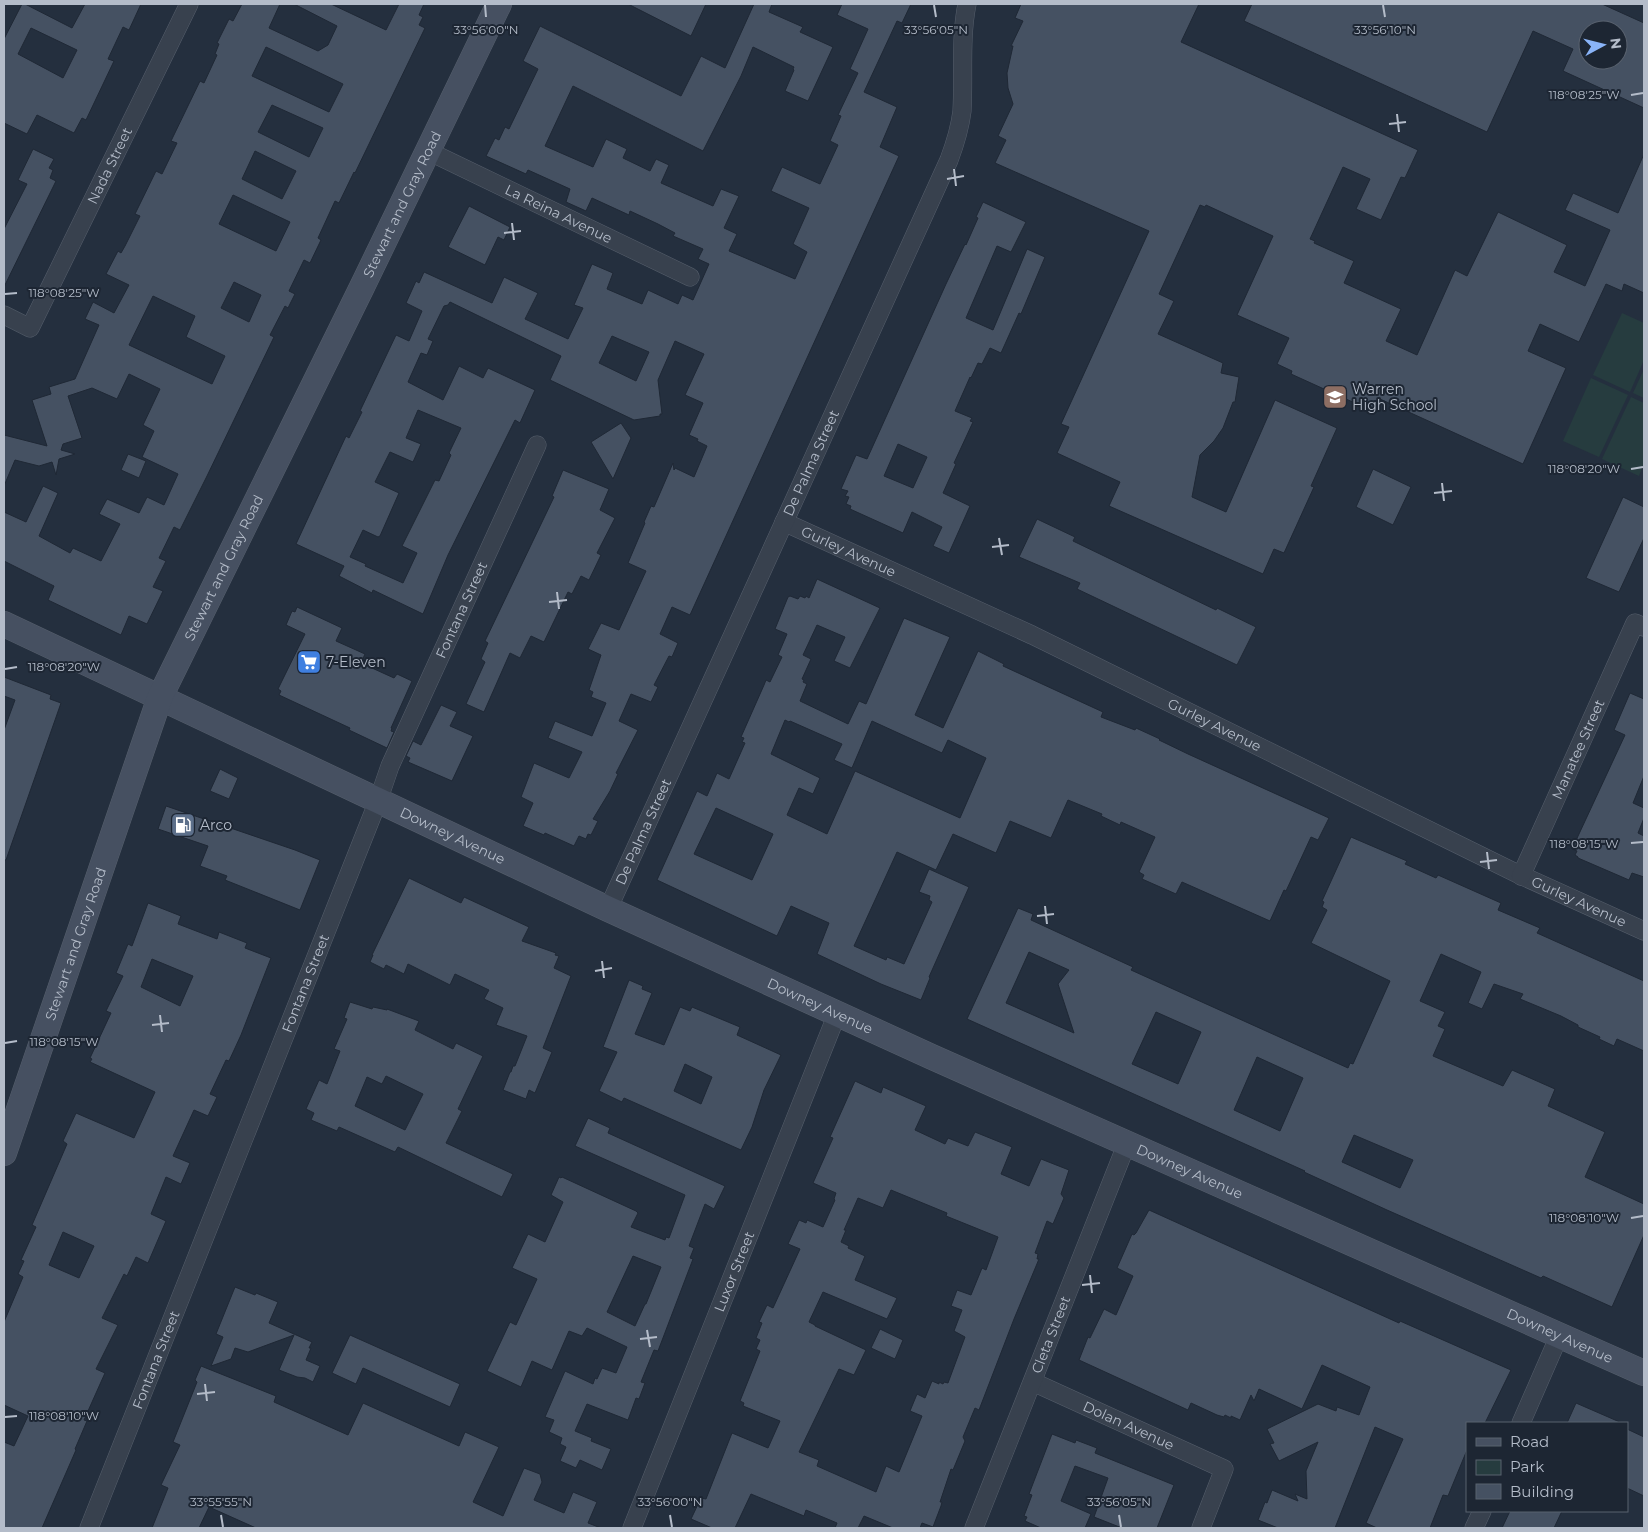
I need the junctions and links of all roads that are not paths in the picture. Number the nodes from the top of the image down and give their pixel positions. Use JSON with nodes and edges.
{"nodes":[{"id":1,"x":189,"y":4,"type":"edge"},
{"id":2,"x":499,"y":4,"type":"edge"},
{"id":3,"x":967,"y":4,"type":"edge"},
{"id":4,"x":428,"y":151,"type":"junction"},
{"id":5,"x":690,"y":276,"type":"dead end"},
{"id":6,"x":4,"y":315,"type":"edge"},
{"id":7,"x":537,"y":445,"type":"dead end"},
{"id":8,"x":784,"y":522,"type":"junction"},
{"id":9,"x":4,"y":624,"type":"edge"},
{"id":10,"x":1639,"y":625,"type":"edge"},
{"id":11,"x":160,"y":697,"type":"junction"},
{"id":12,"x":378,"y":801,"type":"junction"},
{"id":13,"x":1521,"y":876,"type":"junction"},
{"id":14,"x":608,"y":909,"type":"junction"},
{"id":15,"x":1644,"y":932,"type":"edge"},
{"id":16,"x":837,"y":1014,"type":"junction"},
{"id":17,"x":1127,"y":1143,"type":"junction"},
{"id":18,"x":4,"y":1153,"type":"edge"},
{"id":19,"x":1560,"y":1336,"type":"junction"},
{"id":20,"x":1644,"y":1373,"type":"edge"},
{"id":21,"x":1033,"y":1382,"type":"junction"},
{"id":22,"x":1521,"y":1422,"type":"edge"},
{"id":23,"x":1482,"y":1512,"type":"edge"},
{"id":24,"x":89,"y":1528,"type":"edge"},
{"id":25,"x":632,"y":1528,"type":"edge"},
{"id":26,"x":974,"y":1528,"type":"edge"},
{"id":27,"x":1201,"y":1528,"type":"edge"},
{"id":28,"x":1474,"y":1528,"type":"edge"}],
"edges":[{"from":1,"to":6,"type":"street","name":"Nada Street"},
{"from":2,"to":4,"type":"main road","name":"Stewart and Gray Road"},
{"from":3,"to":8,"type":"street","name":"De Palma Street"},
{"from":4,"to":5,"type":"street","name":"La Reina Avenue"},
{"from":4,"to":11,"type":"main road","name":"Stewart and Gray Road"},
{"from":7,"to":12,"type":"street","name":"Fontana Street"},
{"from":8,"to":13,"type":"street","name":"Gurley Avenue"},
{"from":8,"to":14,"type":"street","name":"De Palma Street"},
{"from":9,"to":11,"type":"main road","name":"Downey Avenue"},
{"from":10,"to":13,"type":"street","name":"Manatee Street"},
{"from":11,"to":12,"type":"main road","name":"Downey Avenue"},
{"from":11,"to":18,"type":"main road","name":"Stewart and Gray Road"},
{"from":12,"to":14,"type":"main road","name":"Downey Avenue"},
{"from":12,"to":24,"type":"street","name":"Fontana Street"},
{"from":13,"to":15,"type":"street","name":"Gurley Avenue"},
{"from":14,"to":16,"type":"main road","name":"Downey Avenue"},
{"from":16,"to":17,"type":"main road","name":"Downey Avenue"},
{"from":16,"to":25,"type":"street","name":"Luxor Street"},
{"from":17,"to":19,"type":"main road","name":"Downey Avenue"},
{"from":17,"to":21,"type":"street","name":"Cleta Street"},
{"from":19,"to":20,"type":"main road","name":"Downey Avenue"},
{"from":19,"to":22,"type":"street"},
{"from":21,"to":26,"type":"street","name":"Cleta Street"},
{"from":21,"to":27,"type":"street","name":"Dolan Avenue"},
{"from":23,"to":28,"type":"street"}]}
